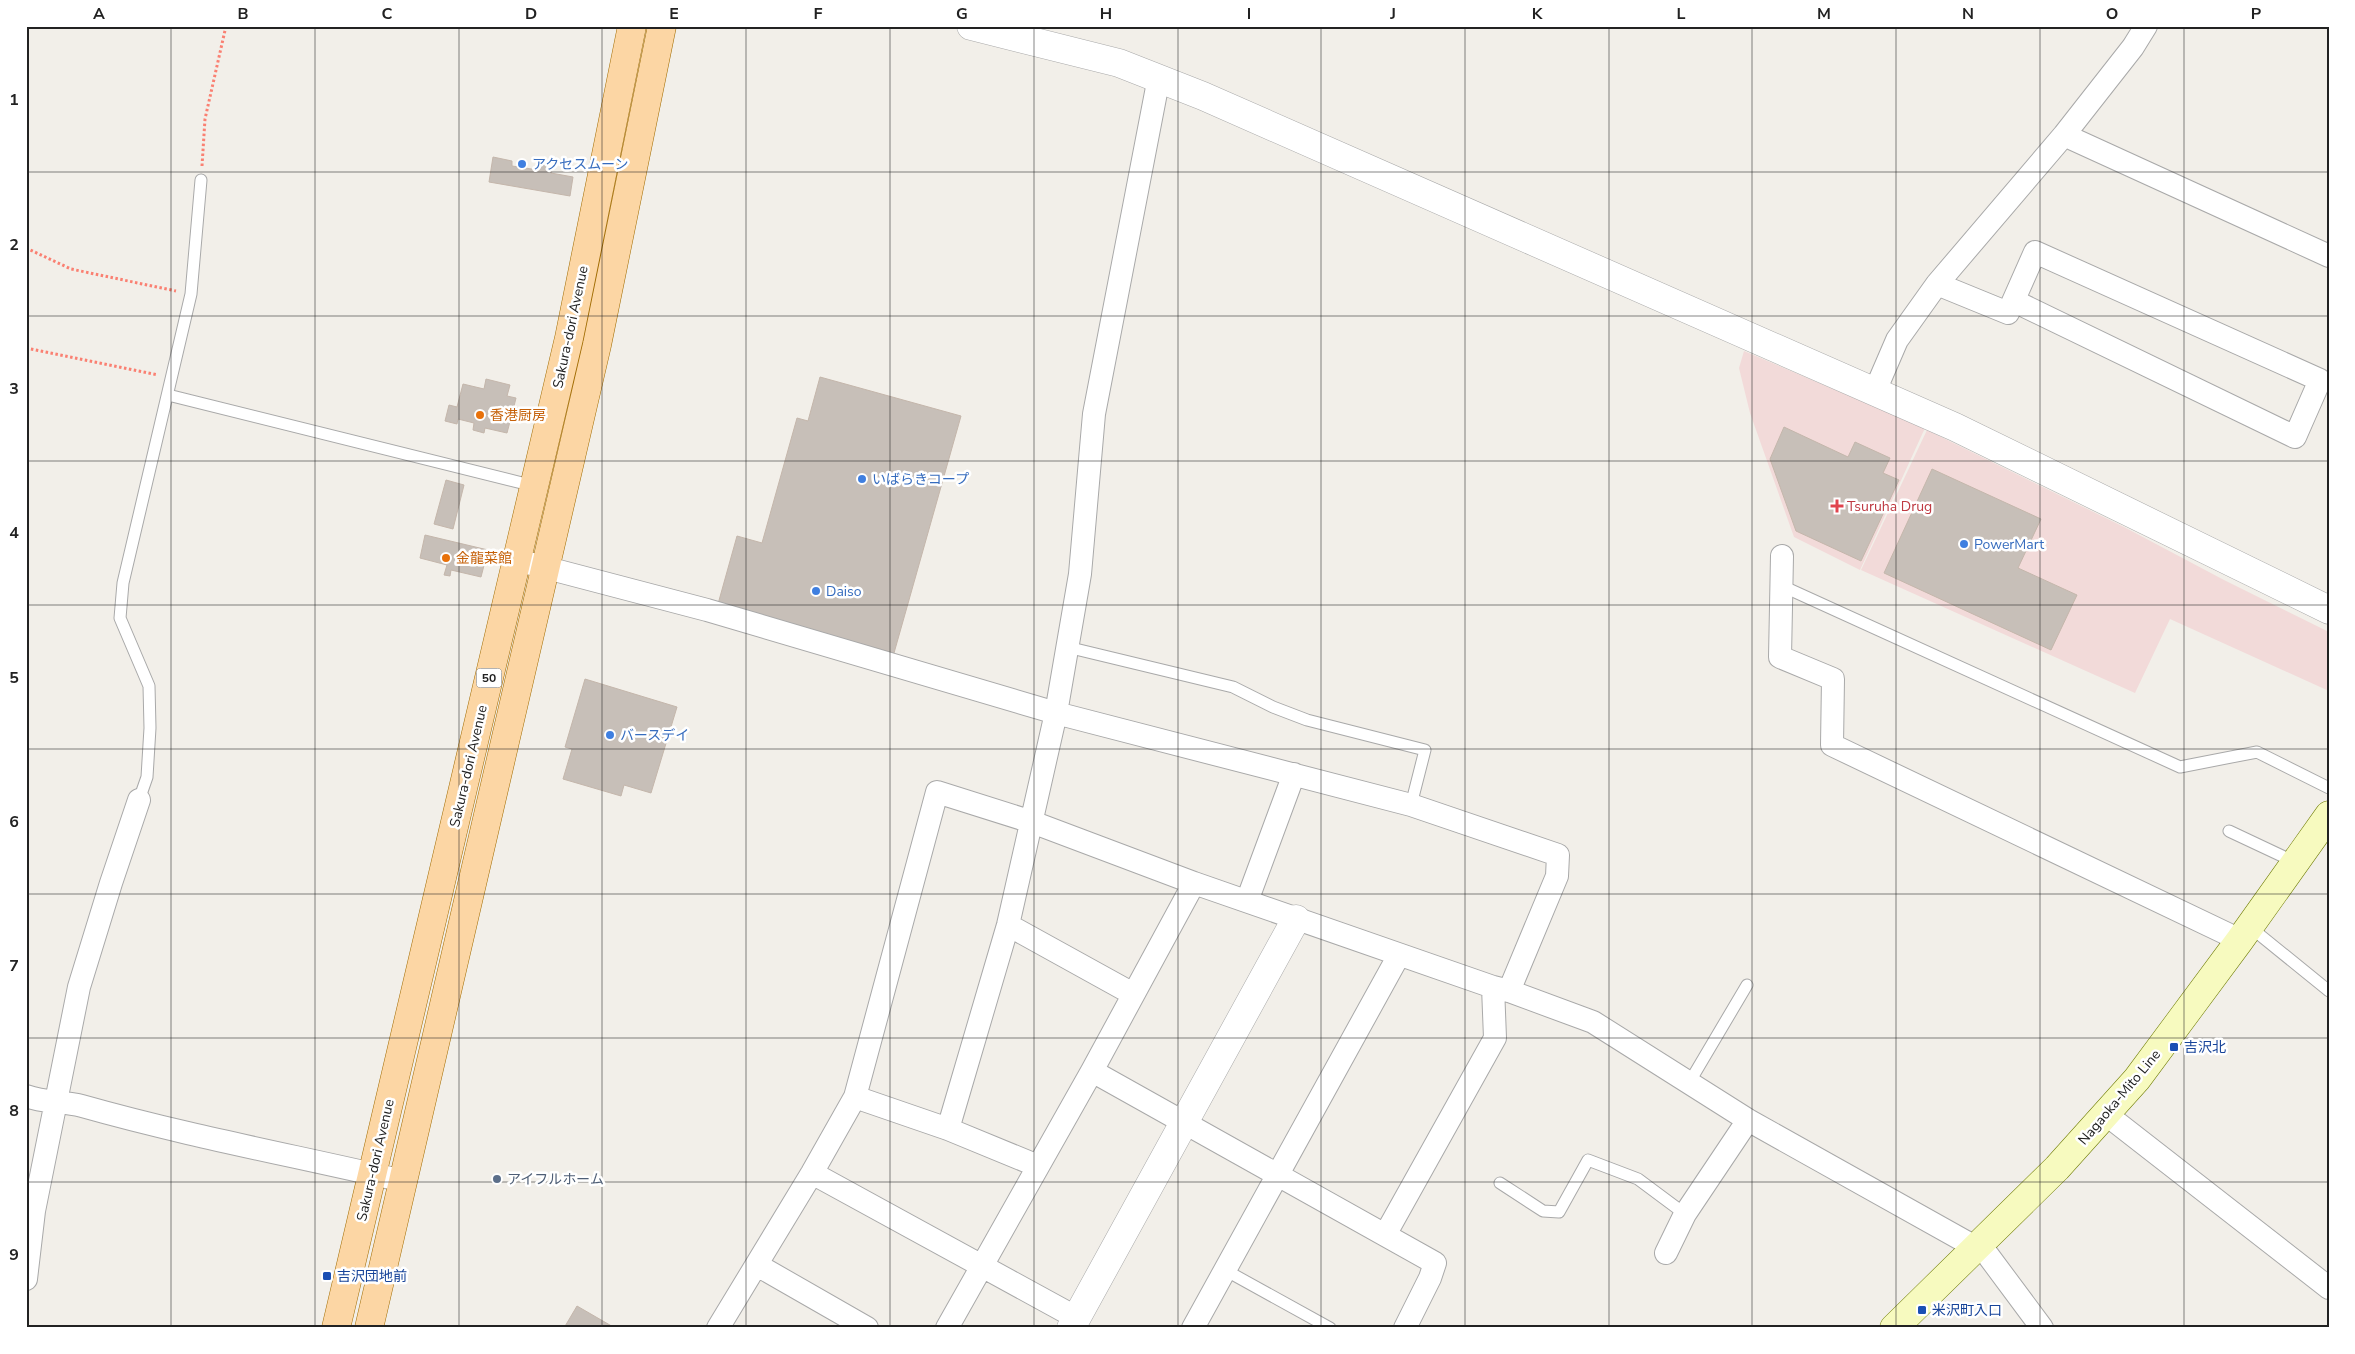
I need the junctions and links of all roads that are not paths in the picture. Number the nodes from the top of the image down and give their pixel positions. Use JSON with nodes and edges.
{"nodes":[{"id":1,"x":632,"y":26,"type":"edge"},
{"id":2,"x":662,"y":26,"type":"edge"},
{"id":3,"x":972,"y":26,"type":"edge"},
{"id":4,"x":2146,"y":26,"type":"edge"},
{"id":5,"x":1159,"y":77,"type":"junction"},
{"id":6,"x":2064,"y":135,"type":"junction"},
{"id":7,"x":200,"y":180,"type":"road end"},
{"id":8,"x":2329,"y":256,"type":"edge"},
{"id":9,"x":1937,"y":284,"type":"junction"},
{"id":10,"x":2014,"y":301,"type":"junction"},
{"id":11,"x":1875,"y":391,"type":"junction"},
{"id":12,"x":168,"y":395,"type":"junction"},
{"id":13,"x":534,"y":486,"type":"junction"},
{"id":14,"x":1782,"y":556,"type":"dead end"},
{"id":15,"x":516,"y":561,"type":"junction"},
{"id":16,"x":544,"y":567,"type":"junction"},
{"id":17,"x":1782,"y":586,"type":"junction"},
{"id":18,"x":2329,"y":610,"type":"edge"},
{"id":19,"x":1067,"y":647,"type":"junction"},
{"id":20,"x":1056,"y":713,"type":"junction"},
{"id":21,"x":1294,"y":774,"type":"junction"},
{"id":22,"x":2329,"y":788,"type":"edge"},
{"id":23,"x":139,"y":800,"type":"joint"},
{"id":24,"x":1411,"y":805,"type":"junction"},
{"id":25,"x":2329,"y":814,"type":"edge"},
{"id":26,"x":1032,"y":822,"type":"junction"},
{"id":27,"x":2229,"y":831,"type":"dead end"},
{"id":28,"x":2295,"y":862,"type":"junction"},
{"id":29,"x":1194,"y":883,"type":"junction"},
{"id":30,"x":1247,"y":901,"type":"junction"},
{"id":31,"x":1296,"y":919,"type":"junction"},
{"id":32,"x":1008,"y":925,"type":"junction"},
{"id":33,"x":2245,"y":934,"type":"junction"},
{"id":34,"x":1399,"y":954,"type":"junction"},
{"id":35,"x":1747,"y":985,"type":"dead end"},
{"id":36,"x":1501,"y":989,"type":"junction"},
{"id":37,"x":2329,"y":990,"type":"edge"},
{"id":38,"x":1133,"y":994,"type":"junction"},
{"id":39,"x":1092,"y":1071,"type":"junction"},
{"id":40,"x":1689,"y":1083,"type":"junction"},
{"id":41,"x":26,"y":1096,"type":"edge"},
{"id":42,"x":855,"y":1097,"type":"junction"},
{"id":43,"x":56,"y":1103,"type":"junction"},
{"id":44,"x":2107,"y":1115,"type":"junction"},
{"id":45,"x":1748,"y":1120,"type":"junction"},
{"id":46,"x":1184,"y":1123,"type":"junction"},
{"id":47,"x":948,"y":1129,"type":"junction"},
{"id":48,"x":1038,"y":1166,"type":"junction"},
{"id":49,"x":812,"y":1173,"type":"junction"},
{"id":50,"x":372,"y":1174,"type":"junction"},
{"id":51,"x":1276,"y":1175,"type":"junction"},
{"id":52,"x":403,"y":1181,"type":"junction"},
{"id":53,"x":1500,"y":1183,"type":"dead end"},
{"id":54,"x":1685,"y":1214,"type":"junction"},
{"id":55,"x":1385,"y":1235,"type":"junction"},
{"id":56,"x":1975,"y":1247,"type":"junction"},
{"id":57,"x":1666,"y":1253,"type":"dead end"},
{"id":58,"x":757,"y":1265,"type":"junction"},
{"id":59,"x":982,"y":1266,"type":"junction"},
{"id":60,"x":1225,"y":1270,"type":"junction"},
{"id":61,"x":26,"y":1279,"type":"edge"},
{"id":62,"x":2329,"y":1288,"type":"edge"},
{"id":63,"x":1081,"y":1324,"type":"edge"},
{"id":64,"x":336,"y":1328,"type":"edge"},
{"id":65,"x":368,"y":1328,"type":"edge"},
{"id":66,"x":718,"y":1328,"type":"edge"},
{"id":67,"x":867,"y":1328,"type":"edge"},
{"id":68,"x":947,"y":1328,"type":"edge"},
{"id":69,"x":1193,"y":1328,"type":"edge"},
{"id":70,"x":1330,"y":1328,"type":"edge"},
{"id":71,"x":1405,"y":1328,"type":"edge"},
{"id":72,"x":1894,"y":1328,"type":"edge"},
{"id":73,"x":2042,"y":1328,"type":"edge"}],
"edges":[{"from":1,"to":13,"type":"main road","name":"Sakura-dori Avenue","number":"50"},
{"from":2,"to":16,"type":"main road","number":"50"},
{"from":3,"to":5,"type":"street"},
{"from":4,"to":6,"type":"street"},
{"from":5,"to":11,"type":"street"},
{"from":5,"to":19,"type":"street"},
{"from":6,"to":8,"type":"street"},
{"from":6,"to":9,"type":"street"},
{"from":7,"to":12,"type":"lane"},
{"from":9,"to":10,"type":"street"},
{"from":9,"to":11,"type":"street"},
{"from":10,"to":10,"type":"street"},
{"from":11,"to":18,"type":"street"},
{"from":12,"to":13,"type":"lane"},
{"from":12,"to":23,"type":"lane"},
{"from":13,"to":15,"type":"main road","name":"Sakura-dori Avenue","number":"50"},
{"from":14,"to":17,"type":"street"},
{"from":15,"to":16,"type":"street"},
{"from":15,"to":50,"type":"main road","name":"Sakura-dori Avenue","number":"50"},
{"from":16,"to":20,"type":"street"},
{"from":16,"to":52,"type":"main road","number":"50"},
{"from":17,"to":22,"type":"lane"},
{"from":17,"to":33,"type":"street"},
{"from":19,"to":20,"type":"street"},
{"from":19,"to":24,"type":"lane"},
{"from":20,"to":21,"type":"street"},
{"from":20,"to":26,"type":"street"},
{"from":21,"to":24,"type":"street"},
{"from":21,"to":30,"type":"street"},
{"from":23,"to":43,"type":"street"},
{"from":24,"to":36,"type":"street"},
{"from":25,"to":28,"type":"main road","name":"Nagaoka-Mito Line"},
{"from":26,"to":29,"type":"street"},
{"from":26,"to":32,"type":"street"},
{"from":26,"to":42,"type":"street"},
{"from":27,"to":28,"type":"lane"},
{"from":28,"to":33,"type":"main road","name":"Nagaoka-Mito Line"},
{"from":29,"to":30,"type":"street"},
{"from":29,"to":38,"type":"street"},
{"from":30,"to":31,"type":"street"},
{"from":31,"to":34,"type":"street"},
{"from":31,"to":46,"type":"street"},
{"from":32,"to":38,"type":"street"},
{"from":32,"to":47,"type":"street"},
{"from":33,"to":37,"type":"lane"},
{"from":33,"to":44,"type":"main road","name":"Nagaoka-Mito Line"},
{"from":34,"to":36,"type":"street"},
{"from":34,"to":51,"type":"street"},
{"from":35,"to":40,"type":"lane"},
{"from":36,"to":40,"type":"street"},
{"from":36,"to":55,"type":"street"},
{"from":38,"to":39,"type":"street"},
{"from":39,"to":46,"type":"street"},
{"from":39,"to":48,"type":"street"},
{"from":40,"to":45,"type":"street"},
{"from":41,"to":43,"type":"street"},
{"from":42,"to":47,"type":"street"},
{"from":42,"to":49,"type":"street"},
{"from":43,"to":50,"type":"street"},
{"from":43,"to":61,"type":"street"},
{"from":44,"to":56,"type":"main road","name":"Nagaoka-Mito Line"},
{"from":44,"to":62,"type":"street"},
{"from":45,"to":54,"type":"street"},
{"from":45,"to":56,"type":"street"},
{"from":46,"to":51,"type":"street"},
{"from":46,"to":63,"type":"street"},
{"from":47,"to":48,"type":"street"},
{"from":48,"to":59,"type":"street"},
{"from":49,"to":58,"type":"street"},
{"from":49,"to":59,"type":"street"},
{"from":50,"to":52,"type":"street"},
{"from":50,"to":64,"type":"main road","name":"Sakura-dori Avenue","number":"50"},
{"from":51,"to":55,"type":"street"},
{"from":51,"to":60,"type":"street"},
{"from":52,"to":65,"type":"main road","number":"50"},
{"from":53,"to":54,"type":"lane"},
{"from":54,"to":57,"type":"street"},
{"from":55,"to":71,"type":"street"},
{"from":56,"to":72,"type":"main road","name":"Nagaoka-Mito Line"},
{"from":56,"to":73,"type":"street"},
{"from":58,"to":66,"type":"street"},
{"from":58,"to":67,"type":"street"},
{"from":59,"to":63,"type":"street"},
{"from":59,"to":68,"type":"street"},
{"from":60,"to":69,"type":"street"},
{"from":60,"to":70,"type":"lane"}]}
